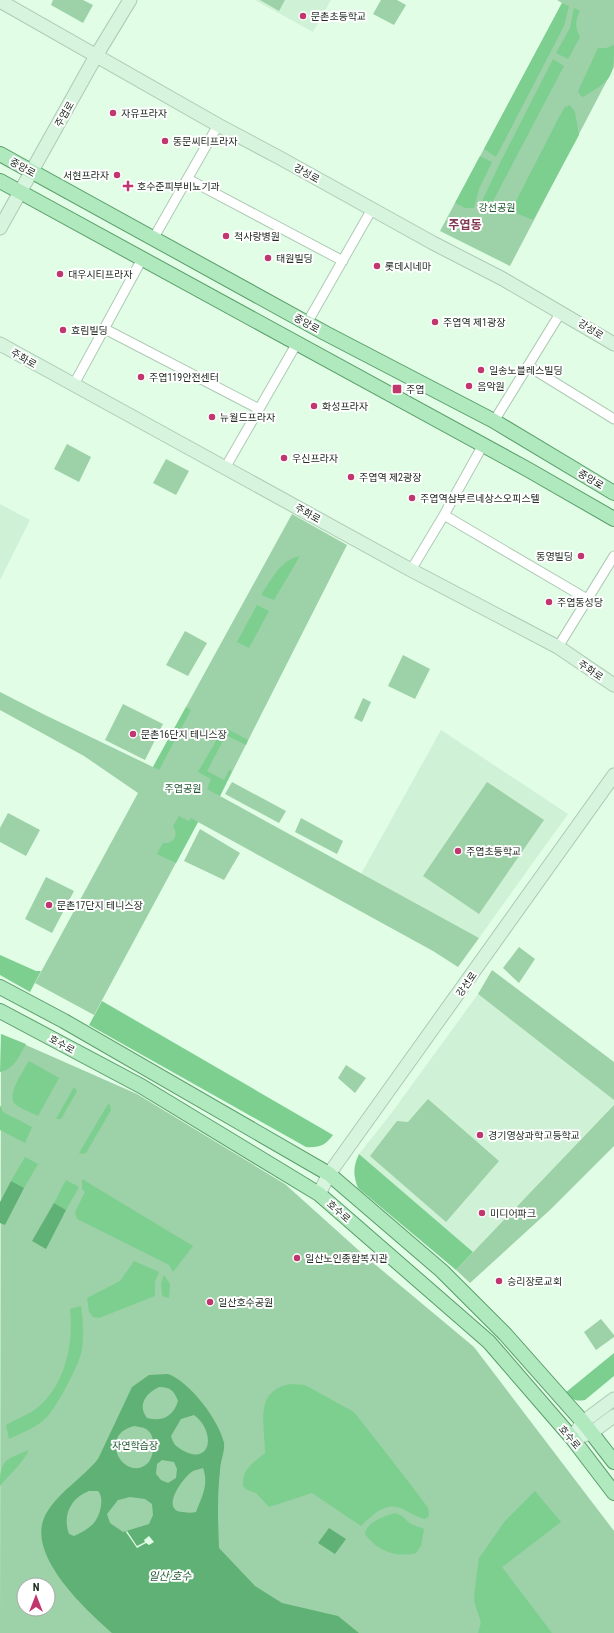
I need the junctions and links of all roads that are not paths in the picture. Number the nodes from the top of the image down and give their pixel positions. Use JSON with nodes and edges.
{"nodes":[{"id":1,"x":130,"y":0,"type":"edge"},
{"id":2,"x":0,"y":1,"type":"edge"},
{"id":3,"x":96,"y":56,"type":"junction"},
{"id":4,"x":218,"y":125,"type":"junction"},
{"id":5,"x":0,"y":154,"type":"edge"},
{"id":6,"x":31,"y":171,"type":"junction"},
{"id":7,"x":188,"y":179,"type":"junction"},
{"id":8,"x":0,"y":181,"type":"edge"},
{"id":9,"x":20,"y":192,"type":"junction"},
{"id":10,"x":372,"y":209,"type":"junction"},
{"id":11,"x":0,"y":228,"type":"edge"},
{"id":12,"x":154,"y":239,"type":"junction"},
{"id":13,"x":142,"y":259,"type":"junction"},
{"id":14,"x":343,"y":261,"type":"junction"},
{"id":15,"x":562,"y":312,"type":"junction"},
{"id":16,"x":307,"y":323,"type":"junction"},
{"id":17,"x":105,"y":329,"type":"junction"},
{"id":18,"x":296,"y":343,"type":"junction"},
{"id":19,"x":0,"y":344,"type":"edge"},
{"id":20,"x":614,"y":344,"type":"edge"},
{"id":21,"x":528,"y":366,"type":"junction"},
{"id":22,"x":73,"y":386,"type":"junction"},
{"id":23,"x":259,"y":409,"type":"junction"},
{"id":24,"x":614,"y":419,"type":"edge"},
{"id":25,"x":494,"y":421,"type":"junction"},
{"id":26,"x":483,"y":444,"type":"junction"},
{"id":27,"x":225,"y":468,"type":"junction"},
{"id":28,"x":614,"y":493,"type":"edge"},
{"id":29,"x":444,"y":515,"type":"junction"},
{"id":30,"x":614,"y":519,"type":"edge"},
{"id":31,"x":614,"y":556,"type":"edge"},
{"id":32,"x":411,"y":570,"type":"junction"},
{"id":33,"x":587,"y":599,"type":"junction"},
{"id":34,"x":558,"y":648,"type":"junction"},
{"id":35,"x":614,"y":685,"type":"edge"},
{"id":36,"x":614,"y":775,"type":"edge"},
{"id":37,"x":0,"y":987,"type":"edge"},
{"id":38,"x":0,"y":1010,"type":"edge"},
{"id":39,"x":329,"y":1174,"type":"junction"},
{"id":40,"x":319,"y":1194,"type":"junction"},
{"id":41,"x":614,"y":1399,"type":"edge"},
{"id":42,"x":614,"y":1416,"type":"edge"},
{"id":43,"x":587,"y":1428,"type":"junction"},
{"id":44,"x":572,"y":1438,"type":"junction"},
{"id":45,"x":614,"y":1462,"type":"edge"},
{"id":46,"x":614,"y":1493,"type":"edge"}],
"edges":[{"from":1,"to":3,"type":"street","name":"주엽로"},
{"from":2,"to":3,"type":"street","name":"강성로"},
{"from":3,"to":4,"type":"street","name":"강성로"},
{"from":3,"to":6,"type":"street","name":"주엽로"},
{"from":4,"to":7,"type":"street"},
{"from":4,"to":10,"type":"street","name":"강성로"},
{"from":5,"to":6,"type":"main road","name":"중앙로"},
{"from":6,"to":9,"type":"street","name":"주엽로"},
{"from":6,"to":12,"type":"main road","name":"중앙로"},
{"from":7,"to":12,"type":"street"},
{"from":7,"to":14,"type":"street"},
{"from":8,"to":9,"type":"main road"},
{"from":9,"to":11,"type":"street","name":"주엽로"},
{"from":9,"to":13,"type":"main road"},
{"from":10,"to":14,"type":"street"},
{"from":10,"to":15,"type":"street","name":"강성로"},
{"from":12,"to":16,"type":"main road","name":"중앙로"},
{"from":13,"to":17,"type":"street"},
{"from":13,"to":18,"type":"main road"},
{"from":14,"to":16,"type":"street"},
{"from":15,"to":20,"type":"street","name":"강성로"},
{"from":15,"to":21,"type":"street"},
{"from":16,"to":25,"type":"main road","name":"중앙로"},
{"from":17,"to":22,"type":"street"},
{"from":17,"to":23,"type":"street"},
{"from":18,"to":23,"type":"street"},
{"from":18,"to":26,"type":"main road"},
{"from":19,"to":22,"type":"street","name":"주화로"},
{"from":21,"to":24,"type":"street"},
{"from":21,"to":25,"type":"street"},
{"from":22,"to":27,"type":"street","name":"주화로"},
{"from":23,"to":27,"type":"street"},
{"from":25,"to":28,"type":"main road","name":"중앙로"},
{"from":26,"to":29,"type":"street"},
{"from":26,"to":30,"type":"main road"},
{"from":27,"to":32,"type":"street","name":"주화로"},
{"from":29,"to":32,"type":"street"},
{"from":29,"to":33,"type":"street"},
{"from":31,"to":33,"type":"street"},
{"from":32,"to":34,"type":"street","name":"주화로"},
{"from":33,"to":34,"type":"street"},
{"from":34,"to":35,"type":"street","name":"주화로"},
{"from":36,"to":39,"type":"street","name":"강선로"},
{"from":37,"to":39,"type":"main road","name":"호수로"},
{"from":38,"to":40,"type":"main road","name":"호수로"},
{"from":39,"to":40,"type":"street","name":"강선로"},
{"from":39,"to":43,"type":"main road","name":"호수로"},
{"from":40,"to":44,"type":"main road","name":"호수로"},
{"from":41,"to":43,"type":"street"},
{"from":42,"to":43,"type":"street"},
{"from":43,"to":44,"type":"street"},
{"from":43,"to":45,"type":"main road","name":"호수로"},
{"from":44,"to":46,"type":"main road","name":"호수로"}]}
